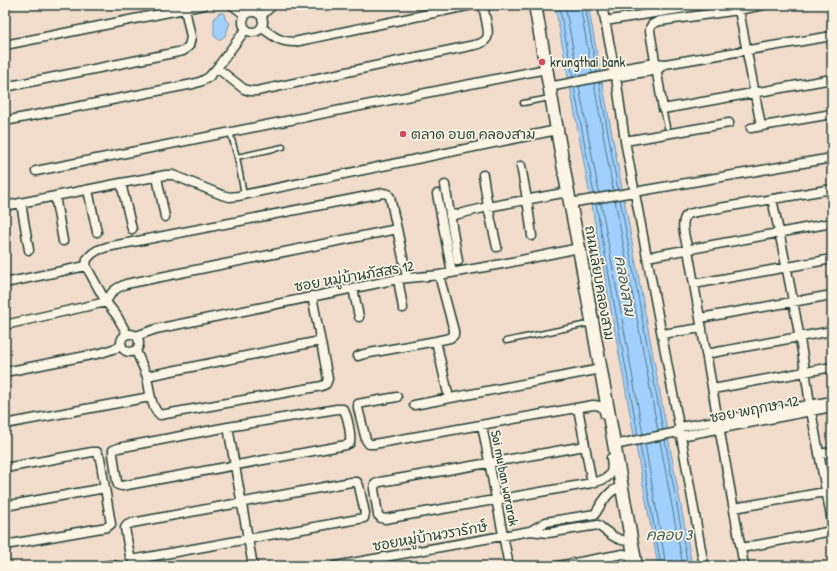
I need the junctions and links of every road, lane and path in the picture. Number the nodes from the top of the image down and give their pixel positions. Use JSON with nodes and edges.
{"nodes":[{"id":1,"x":204,"y":5,"type":"edge"},
{"id":2,"x":232,"y":5,"type":"edge"},
{"id":3,"x":272,"y":5,"type":"edge"},
{"id":4,"x":472,"y":5,"type":"edge"},
{"id":5,"x":483,"y":5,"type":"edge"},
{"id":6,"x":535,"y":5,"type":"edge"},
{"id":7,"x":602,"y":5,"type":"edge"},
{"id":8,"x":703,"y":5,"type":"edge"},
{"id":9,"x":763,"y":5,"type":"edge"},
{"id":10,"x":185,"y":9,"type":"junction"},
{"id":11,"x":739,"y":10,"type":"junction"},
{"id":12,"x":245,"y":15,"type":"junction"},
{"id":13,"x":262,"y":15,"type":"junction"},
{"id":14,"x":605,"y":21,"type":"junction"},
{"id":15,"x":262,"y":28,"type":"junction"},
{"id":16,"x":246,"y":29,"type":"junction"},
{"id":17,"x":832,"y":36,"type":"edge"},
{"id":18,"x":5,"y":45,"type":"edge"},
{"id":19,"x":747,"y":50,"type":"junction"},
{"id":20,"x":656,"y":66,"type":"junction"},
{"id":21,"x":217,"y":68,"type":"junction"},
{"id":22,"x":546,"y":69,"type":"junction"},
{"id":23,"x":612,"y":74,"type":"junction"},
{"id":24,"x":832,"y":79,"type":"edge"},
{"id":25,"x":5,"y":87,"type":"edge"},
{"id":26,"x":550,"y":92,"type":"junction"},
{"id":27,"x":754,"y":93,"type":"junction"},
{"id":28,"x":523,"y":103,"type":"dead end"},
{"id":29,"x":664,"y":109,"type":"junction"},
{"id":30,"x":832,"y":114,"type":"edge"},
{"id":31,"x":5,"y":121,"type":"edge"},
{"id":32,"x":729,"y":123,"type":"dead end"},
{"id":33,"x":761,"y":126,"type":"junction"},
{"id":34,"x":667,"y":127,"type":"dead end"},
{"id":35,"x":751,"y":128,"type":"dead end"},
{"id":36,"x":557,"y":130,"type":"junction"},
{"id":37,"x":230,"y":132,"type":"junction"},
{"id":38,"x":625,"y":141,"type":"junction"},
{"id":39,"x":283,"y":147,"type":"dead end"},
{"id":40,"x":237,"y":157,"type":"junction"},
{"id":41,"x":832,"y":158,"type":"edge"},
{"id":42,"x":521,"y":166,"type":"dead end"},
{"id":43,"x":36,"y":171,"type":"dead end"},
{"id":44,"x":483,"y":176,"type":"dead end"},
{"id":45,"x":157,"y":177,"type":"junction"},
{"id":46,"x":122,"y":183,"type":"junction"},
{"id":47,"x":444,"y":185,"type":"dead end"},
{"id":48,"x":832,"y":189,"type":"edge"},
{"id":49,"x":88,"y":190,"type":"junction"},
{"id":50,"x":631,"y":193,"type":"junction"},
{"id":51,"x":437,"y":194,"type":"dead end"},
{"id":52,"x":244,"y":195,"type":"junction"},
{"id":53,"x":55,"y":196,"type":"junction"},
{"id":54,"x":569,"y":198,"type":"junction"},
{"id":55,"x":527,"y":199,"type":"junction"},
{"id":56,"x":772,"y":199,"type":"junction"},
{"id":57,"x":21,"y":203,"type":"junction"},
{"id":58,"x":5,"y":206,"type":"edge"},
{"id":59,"x":488,"y":207,"type":"junction"},
{"id":60,"x":450,"y":216,"type":"junction"},
{"id":61,"x":165,"y":217,"type":"dead end"},
{"id":62,"x":832,"y":224,"type":"edge"},
{"id":63,"x":132,"y":228,"type":"dead end"},
{"id":64,"x":397,"y":229,"type":"junction"},
{"id":65,"x":97,"y":232,"type":"dead end"},
{"id":66,"x":780,"y":233,"type":"junction"},
{"id":67,"x":532,"y":236,"type":"dead end"},
{"id":68,"x":63,"y":241,"type":"dead end"},
{"id":69,"x":497,"y":247,"type":"dead end"},
{"id":70,"x":579,"y":248,"type":"junction"},
{"id":71,"x":29,"y":250,"type":"dead end"},
{"id":72,"x":688,"y":250,"type":"junction"},
{"id":73,"x":647,"y":258,"type":"junction"},
{"id":74,"x":832,"y":259,"type":"edge"},
{"id":75,"x":458,"y":262,"type":"dead end"},
{"id":76,"x":86,"y":266,"type":"junction"},
{"id":77,"x":786,"y":267,"type":"junction"},
{"id":78,"x":452,"y":273,"type":"junction"},
{"id":79,"x":439,"y":275,"type":"junction"},
{"id":80,"x":407,"y":277,"type":"junction"},
{"id":81,"x":398,"y":279,"type":"junction"},
{"id":82,"x":5,"y":283,"type":"edge"},
{"id":83,"x":694,"y":284,"type":"junction"},
{"id":84,"x":352,"y":288,"type":"junction"},
{"id":85,"x":832,"y":295,"type":"edge"},
{"id":86,"x":312,"y":296,"type":"junction"},
{"id":87,"x":106,"y":302,"type":"junction"},
{"id":88,"x":793,"y":302,"type":"junction"},
{"id":89,"x":403,"y":308,"type":"dead end"},
{"id":90,"x":359,"y":317,"type":"dead end"},
{"id":91,"x":700,"y":318,"type":"junction"},
{"id":92,"x":592,"y":323,"type":"junction"},
{"id":93,"x":5,"y":324,"type":"edge"},
{"id":94,"x":702,"y":328,"type":"junction"},
{"id":95,"x":832,"y":331,"type":"edge"},
{"id":96,"x":126,"y":334,"type":"junction"},
{"id":97,"x":662,"y":334,"type":"junction"},
{"id":98,"x":136,"y":336,"type":"junction"},
{"id":99,"x":799,"y":337,"type":"junction"},
{"id":100,"x":320,"y":341,"type":"junction"},
{"id":101,"x":436,"y":341,"type":"junction"},
{"id":102,"x":506,"y":341,"type":"dead end"},
{"id":103,"x":122,"y":346,"type":"junction"},
{"id":104,"x":136,"y":350,"type":"junction"},
{"id":105,"x":706,"y":354,"type":"junction"},
{"id":106,"x":358,"y":356,"type":"dead end"},
{"id":107,"x":832,"y":367,"type":"edge"},
{"id":108,"x":601,"y":370,"type":"junction"},
{"id":109,"x":5,"y":372,"type":"edge"},
{"id":110,"x":806,"y":372,"type":"junction"},
{"id":111,"x":147,"y":376,"type":"junction"},
{"id":112,"x":712,"y":389,"type":"junction"},
{"id":113,"x":150,"y":397,"type":"junction"},
{"id":114,"x":397,"y":397,"type":"dead end"},
{"id":115,"x":449,"y":398,"type":"junction"},
{"id":116,"x":832,"y":401,"type":"edge"},
{"id":117,"x":414,"y":405,"type":"dead end"},
{"id":118,"x":832,"y":407,"type":"edge"},
{"id":119,"x":578,"y":408,"type":"junction"},
{"id":120,"x":811,"y":408,"type":"junction"},
{"id":121,"x":5,"y":424,"type":"edge"},
{"id":122,"x":482,"y":425,"type":"junction"},
{"id":123,"x":718,"y":425,"type":"junction"},
{"id":124,"x":228,"y":427,"type":"junction"},
{"id":125,"x":677,"y":432,"type":"junction"},
{"id":126,"x":614,"y":445,"type":"junction"},
{"id":127,"x":585,"y":446,"type":"junction"},
{"id":128,"x":832,"y":452,"type":"edge"},
{"id":129,"x":819,"y":454,"type":"junction"},
{"id":130,"x":489,"y":463,"type":"junction"},
{"id":131,"x":235,"y":465,"type":"junction"},
{"id":132,"x":5,"y":468,"type":"edge"},
{"id":133,"x":592,"y":483,"type":"junction"},
{"id":134,"x":622,"y":485,"type":"junction"},
{"id":135,"x":105,"y":488,"type":"junction"},
{"id":136,"x":829,"y":492,"type":"edge"},
{"id":137,"x":496,"y":499,"type":"junction"},
{"id":138,"x":242,"y":503,"type":"junction"},
{"id":139,"x":5,"y":506,"type":"edge"},
{"id":140,"x":734,"y":508,"type":"junction"},
{"id":141,"x":832,"y":522,"type":"edge"},
{"id":142,"x":530,"y":532,"type":"junction"},
{"id":143,"x":832,"y":532,"type":"edge"},
{"id":144,"x":503,"y":536,"type":"junction"},
{"id":145,"x":248,"y":539,"type":"junction"},
{"id":146,"x":632,"y":540,"type":"junction"},
{"id":147,"x":5,"y":545,"type":"edge"},
{"id":148,"x":741,"y":548,"type":"junction"},
{"id":149,"x":106,"y":566,"type":"edge"},
{"id":150,"x":116,"y":566,"type":"edge"},
{"id":151,"x":253,"y":566,"type":"edge"},
{"id":152,"x":335,"y":566,"type":"edge"},
{"id":153,"x":509,"y":566,"type":"edge"},
{"id":154,"x":558,"y":566,"type":"edge"},
{"id":155,"x":632,"y":566,"type":"edge"},
{"id":156,"x":636,"y":566,"type":"edge"},
{"id":157,"x":704,"y":566,"type":"edge"},
{"id":158,"x":744,"y":566,"type":"edge"}],
"edges":[{"from":1,"to":10,"type":"street"},
{"from":2,"to":12,"type":"street"},
{"from":3,"to":13,"type":"street"},
{"from":4,"to":15,"type":"street"},
{"from":5,"to":21,"type":"street"},
{"from":6,"to":22,"type":"main road","name":"ถนนเลียบคลองสาม"},
{"from":7,"to":14,"type":"street"},
{"from":8,"to":14,"type":"street"},
{"from":9,"to":11,"type":"street"},
{"from":10,"to":18,"type":"street"},
{"from":10,"to":25,"type":"street"},
{"from":11,"to":19,"type":"street"},
{"from":11,"to":20,"type":"street"},
{"from":12,"to":13,"type":"street"},
{"from":12,"to":16,"type":"street"},
{"from":13,"to":15,"type":"street"},
{"from":14,"to":23,"type":"street"},
{"from":15,"to":16,"type":"street"},
{"from":16,"to":21,"type":"street"},
{"from":17,"to":19,"type":"street"},
{"from":19,"to":20,"type":"street"},
{"from":19,"to":27,"type":"street"},
{"from":20,"to":23,"type":"street"},
{"from":20,"to":29,"type":"street"},
{"from":21,"to":31,"type":"street"},
{"from":22,"to":26,"type":"main road","name":"ถนนเลียบคลองสาม"},
{"from":22,"to":37,"type":"street"},
{"from":23,"to":26,"type":"street"},
{"from":23,"to":38,"type":"street"},
{"from":24,"to":27,"type":"street"},
{"from":26,"to":28,"type":"lane"},
{"from":26,"to":36,"type":"main road","name":"ถนนเลียบคลองสาม"},
{"from":27,"to":29,"type":"street"},
{"from":27,"to":33,"type":"street"},
{"from":29,"to":34,"type":"lane"},
{"from":30,"to":33,"type":"street"},
{"from":32,"to":38,"type":"street"},
{"from":33,"to":35,"type":"street"},
{"from":36,"to":52,"type":"street"},
{"from":36,"to":54,"type":"main road","name":"ถนนเลียบคลองสาม"},
{"from":37,"to":40,"type":"lane"},
{"from":37,"to":43,"type":"street"},
{"from":38,"to":50,"type":"street"},
{"from":39,"to":40,"type":"lane"},
{"from":40,"to":52,"type":"lane"},
{"from":41,"to":50,"type":"street"},
{"from":42,"to":55,"type":"street"},
{"from":44,"to":59,"type":"street"},
{"from":45,"to":46,"type":"street"},
{"from":45,"to":52,"type":"street"},
{"from":45,"to":61,"type":"street"},
{"from":46,"to":49,"type":"street"},
{"from":46,"to":63,"type":"street"},
{"from":47,"to":60,"type":"street"},
{"from":48,"to":56,"type":"street"},
{"from":49,"to":53,"type":"street"},
{"from":49,"to":65,"type":"street"},
{"from":50,"to":54,"type":"street"},
{"from":50,"to":73,"type":"street"},
{"from":51,"to":78,"type":"street"},
{"from":53,"to":57,"type":"street"},
{"from":53,"to":68,"type":"street"},
{"from":54,"to":55,"type":"street"},
{"from":54,"to":70,"type":"main road","name":"ถนนเลียบคลองสาม"},
{"from":55,"to":59,"type":"street"},
{"from":55,"to":67,"type":"street"},
{"from":56,"to":66,"type":"street"},
{"from":56,"to":72,"type":"street"},
{"from":57,"to":58,"type":"street"},
{"from":57,"to":71,"type":"street"},
{"from":59,"to":60,"type":"street"},
{"from":59,"to":69,"type":"street"},
{"from":60,"to":75,"type":"street"},
{"from":62,"to":66,"type":"street"},
{"from":64,"to":76,"type":"street"},
{"from":64,"to":80,"type":"street"},
{"from":64,"to":87,"type":"street"},
{"from":66,"to":72,"type":"street"},
{"from":66,"to":77,"type":"street"},
{"from":70,"to":78,"type":"street","name":"ซอย หมู่บ้านภัสสร 12"},
{"from":70,"to":92,"type":"main road","name":"ถนนเลียบคลองสาม"},
{"from":72,"to":73,"type":"street"},
{"from":72,"to":83,"type":"street"},
{"from":73,"to":97,"type":"street"},
{"from":74,"to":77,"type":"street"},
{"from":76,"to":82,"type":"street"},
{"from":76,"to":87,"type":"street"},
{"from":77,"to":83,"type":"street"},
{"from":77,"to":88,"type":"street"},
{"from":78,"to":79,"type":"street","name":"ซอย หมู่บ้านภัสสร 12"},
{"from":79,"to":80,"type":"street","name":"ซอย หมู่บ้านภัสสร 12"},
{"from":79,"to":101,"type":"street"},
{"from":80,"to":81,"type":"street","name":"ซอย หมู่บ้านภัสสร 12"},
{"from":81,"to":84,"type":"street","name":"ซอย หมู่บ้านภัสสร 12"},
{"from":81,"to":89,"type":"street"},
{"from":83,"to":91,"type":"street"},
{"from":84,"to":86,"type":"street","name":"ซอย หมู่บ้านภัสสร 12"},
{"from":84,"to":90,"type":"street"},
{"from":85,"to":88,"type":"street"},
{"from":86,"to":98,"type":"street","name":"ซอย หมู่บ้านภัสสร 12"},
{"from":86,"to":100,"type":"street"},
{"from":87,"to":93,"type":"street"},
{"from":87,"to":96,"type":"street"},
{"from":88,"to":91,"type":"street"},
{"from":88,"to":99,"type":"street"},
{"from":91,"to":94,"type":"street"},
{"from":92,"to":102,"type":"lane"},
{"from":92,"to":108,"type":"main road","name":"ถนนเลียบคลองสาม"},
{"from":94,"to":97,"type":"street"},
{"from":94,"to":105,"type":"street"},
{"from":95,"to":99,"type":"street"},
{"from":96,"to":98,"type":"street"},
{"from":96,"to":103,"type":"street"},
{"from":97,"to":125,"type":"street"},
{"from":98,"to":104,"type":"street"},
{"from":99,"to":105,"type":"street"},
{"from":99,"to":110,"type":"street"},
{"from":100,"to":111,"type":"street"},
{"from":100,"to":113,"type":"street"},
{"from":101,"to":106,"type":"street"},
{"from":101,"to":115,"type":"street"},
{"from":103,"to":104,"type":"street"},
{"from":103,"to":109,"type":"street"},
{"from":104,"to":111,"type":"street"},
{"from":105,"to":112,"type":"street"},
{"from":107,"to":110,"type":"street"},
{"from":108,"to":115,"type":"street"},
{"from":108,"to":126,"type":"main road","name":"ถนนเลียบคลองสาม"},
{"from":110,"to":112,"type":"street"},
{"from":110,"to":120,"type":"street"},
{"from":111,"to":113,"type":"street"},
{"from":112,"to":123,"type":"street"},
{"from":113,"to":121,"type":"street"},
{"from":114,"to":122,"type":"street"},
{"from":115,"to":117,"type":"street"},
{"from":116,"to":120,"type":"street"},
{"from":118,"to":120,"type":"street","name":"ซอย พฤกษา 12"},
{"from":119,"to":122,"type":"street"},
{"from":119,"to":127,"type":"street"},
{"from":119,"to":133,"type":"street"},
{"from":120,"to":123,"type":"street","name":"ซอย พฤกษา 12"},
{"from":120,"to":129,"type":"street"},
{"from":122,"to":130,"type":"street","name":"Soi mu ban wararak"},
{"from":123,"to":125,"type":"street","name":"ซอย พฤกษา 12"},
{"from":123,"to":140,"type":"street"},
{"from":124,"to":131,"type":"street"},
{"from":124,"to":131,"type":"street"},
{"from":124,"to":131,"type":"street"},
{"from":125,"to":126,"type":"street"},
{"from":125,"to":157,"type":"street"},
{"from":126,"to":134,"type":"main road","name":"ถนนเลียบคลองสาม"},
{"from":127,"to":130,"type":"street"},
{"from":127,"to":133,"type":"street"},
{"from":128,"to":129,"type":"street"},
{"from":129,"to":136,"type":"street"},
{"from":130,"to":137,"type":"street","name":"Soi mu ban wararak"},
{"from":130,"to":137,"type":"street"},
{"from":131,"to":138,"type":"street"},
{"from":132,"to":135,"type":"street"},
{"from":133,"to":137,"type":"street"},
{"from":134,"to":142,"type":"street"},
{"from":134,"to":146,"type":"main road","name":"ถนนเลียบคลองสาม"},
{"from":135,"to":139,"type":"street"},
{"from":135,"to":147,"type":"street"},
{"from":136,"to":140,"type":"street"},
{"from":136,"to":141,"type":"street"},
{"from":137,"to":144,"type":"street","name":"Soi mu ban wararak"},
{"from":138,"to":145,"type":"street"},
{"from":138,"to":145,"type":"street"},
{"from":138,"to":145,"type":"street"},
{"from":140,"to":148,"type":"street"},
{"from":142,"to":144,"type":"street","name":"ซอยหมู่บ้านวรารักษ์"},
{"from":142,"to":146,"type":"street"},
{"from":143,"to":148,"type":"street"},
{"from":144,"to":152,"type":"street","name":"ซอยหมู่บ้านวรารักษ์"},
{"from":144,"to":153,"type":"street","name":"Soi mu ban wararak"},
{"from":145,"to":151,"type":"street"},
{"from":146,"to":156,"type":"main road","name":"ถนนเลียบคลองสาม"},
{"from":148,"to":158,"type":"street"},
{"from":149,"to":150,"type":"street"},
{"from":154,"to":155,"type":"street"}]}
